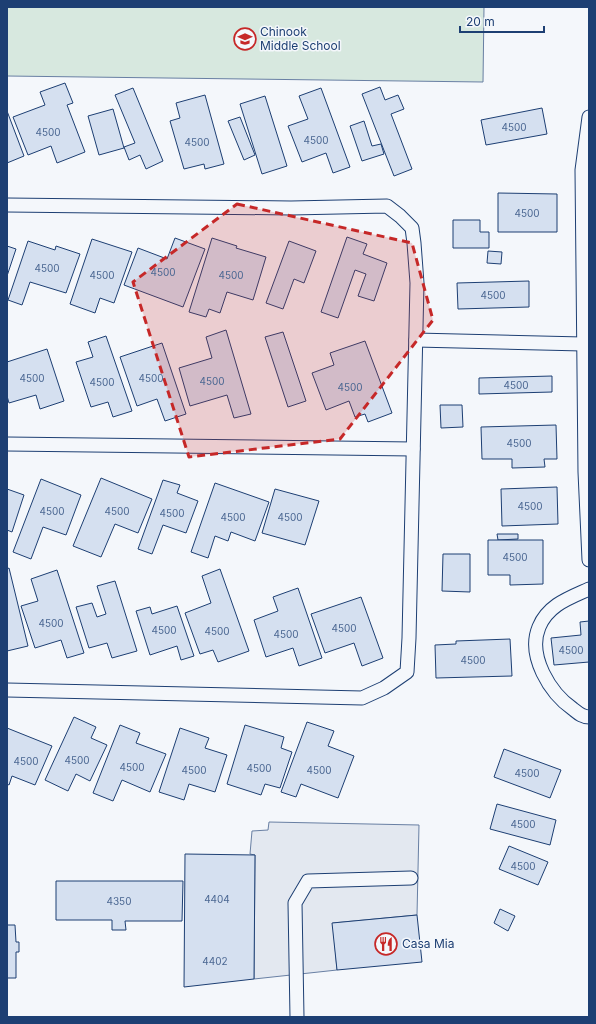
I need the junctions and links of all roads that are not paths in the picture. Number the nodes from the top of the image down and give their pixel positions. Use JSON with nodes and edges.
{"nodes":[{"id":1,"x":589,"y":117,"type":"edge"},
{"id":2,"x":7,"y":205,"type":"edge"},
{"id":3,"x":416,"y":340,"type":"junction"},
{"id":4,"x":583,"y":344,"type":"junction"},
{"id":5,"x":7,"y":444,"type":"edge"},
{"id":6,"x":413,"y":449,"type":"junction"},
{"id":7,"x":589,"y":560,"type":"edge"},
{"id":8,"x":589,"y":589,"type":"edge"},
{"id":9,"x":7,"y":690,"type":"edge"},
{"id":10,"x":589,"y":717,"type":"edge"},
{"id":11,"x":411,"y":878,"type":"dead end"},
{"id":12,"x":297,"y":1017,"type":"edge"}],
"edges":[{"from":1,"to":4,"type":"lane"},
{"from":2,"to":3,"type":"lane"},
{"from":3,"to":4,"type":"lane"},
{"from":3,"to":6,"type":"lane"},
{"from":4,"to":7,"type":"lane"},
{"from":5,"to":6,"type":"lane"},
{"from":6,"to":9,"type":"lane"},
{"from":8,"to":10,"type":"lane"},
{"from":11,"to":12,"type":"lane"}]}
